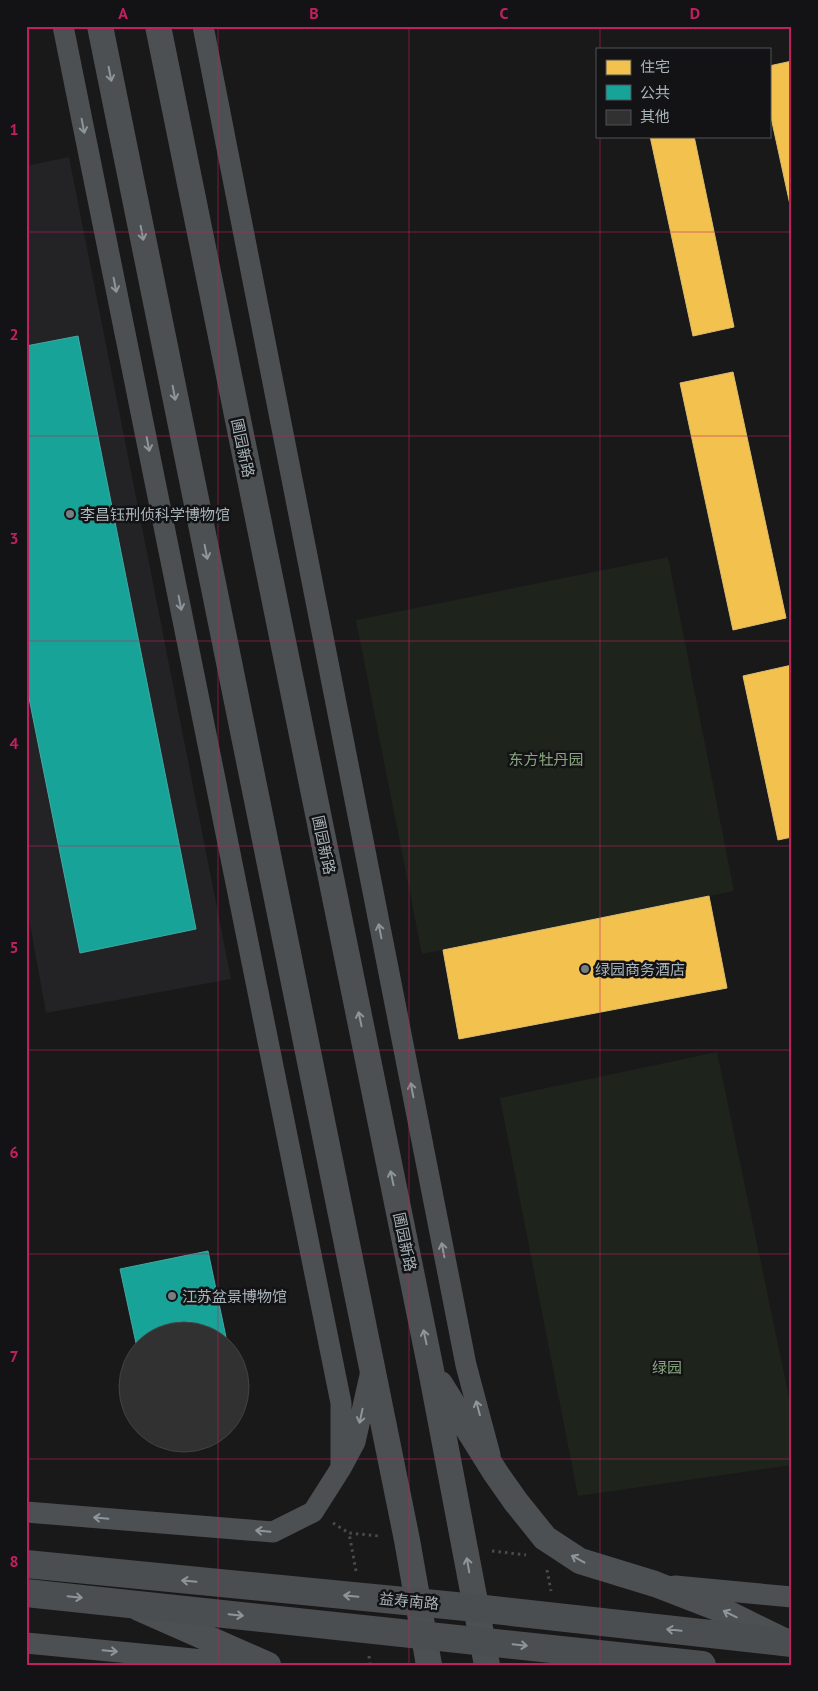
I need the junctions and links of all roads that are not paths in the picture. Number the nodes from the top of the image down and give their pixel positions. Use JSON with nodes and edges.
{"nodes":[{"id":1,"x":63,"y":26,"type":"edge"},
{"id":2,"x":100,"y":26,"type":"edge"},
{"id":3,"x":158,"y":26,"type":"edge"},
{"id":4,"x":203,"y":26,"type":"edge"},
{"id":5,"x":372,"y":1369,"type":"junction"},
{"id":6,"x":431,"y":1370,"type":"junction"},
{"id":7,"x":341,"y":1468,"type":"junction"},
{"id":8,"x":495,"y":1472,"type":"junction"},
{"id":9,"x":26,"y":1512,"type":"edge"},
{"id":10,"x":26,"y":1564,"type":"edge"},
{"id":11,"x":655,"y":1584,"type":"junction"},
{"id":12,"x":26,"y":1592,"type":"edge"},
{"id":13,"x":792,"y":1596,"type":"edge"},
{"id":14,"x":417,"y":1602,"type":"junction"},
{"id":15,"x":127,"y":1603,"type":"junction"},
{"id":16,"x":476,"y":1608,"type":"junction"},
{"id":17,"x":423,"y":1636,"type":"junction"},
{"id":18,"x":26,"y":1643,"type":"edge"},
{"id":19,"x":791,"y":1643,"type":"edge"},
{"id":20,"x":485,"y":1653,"type":"edge"},
{"id":21,"x":256,"y":1665,"type":"edge"},
{"id":22,"x":268,"y":1665,"type":"edge"},
{"id":23,"x":428,"y":1665,"type":"edge"},
{"id":24,"x":702,"y":1665,"type":"edge"}],
"edges":[{"from":1,"to":7,"type":"street","one_way":true},
{"from":2,"to":5,"type":"street","one_way":true},
{"from":6,"to":3,"type":"street","name":"圃园新路","one_way":true},
{"from":8,"to":4,"type":"street","one_way":true},
{"from":5,"to":7,"type":"street","one_way":true},
{"from":5,"to":14,"type":"street"},
{"from":6,"to":8,"type":"street"},
{"from":16,"to":6,"type":"street","name":"圃园新路","one_way":true},
{"from":7,"to":9,"type":"street","one_way":true},
{"from":11,"to":8,"type":"street","one_way":true},
{"from":14,"to":10,"type":"main road","name":"益寿南路","one_way":true},
{"from":11,"to":13,"type":"street"},
{"from":19,"to":11,"type":"street","one_way":true},
{"from":12,"to":15,"type":"main road","one_way":true},
{"from":14,"to":16,"type":"main road","name":"益寿南路"},
{"from":14,"to":17,"type":"street"},
{"from":15,"to":17,"type":"main road","one_way":true},
{"from":15,"to":22,"type":"street"},
{"from":19,"to":16,"type":"main road","name":"益寿南路","one_way":true},
{"from":16,"to":20,"type":"street","name":"圃园新路"},
{"from":17,"to":20,"type":"main road"},
{"from":17,"to":23,"type":"street"},
{"from":18,"to":21,"type":"street","one_way":true},
{"from":20,"to":24,"type":"main road","one_way":true}]}
